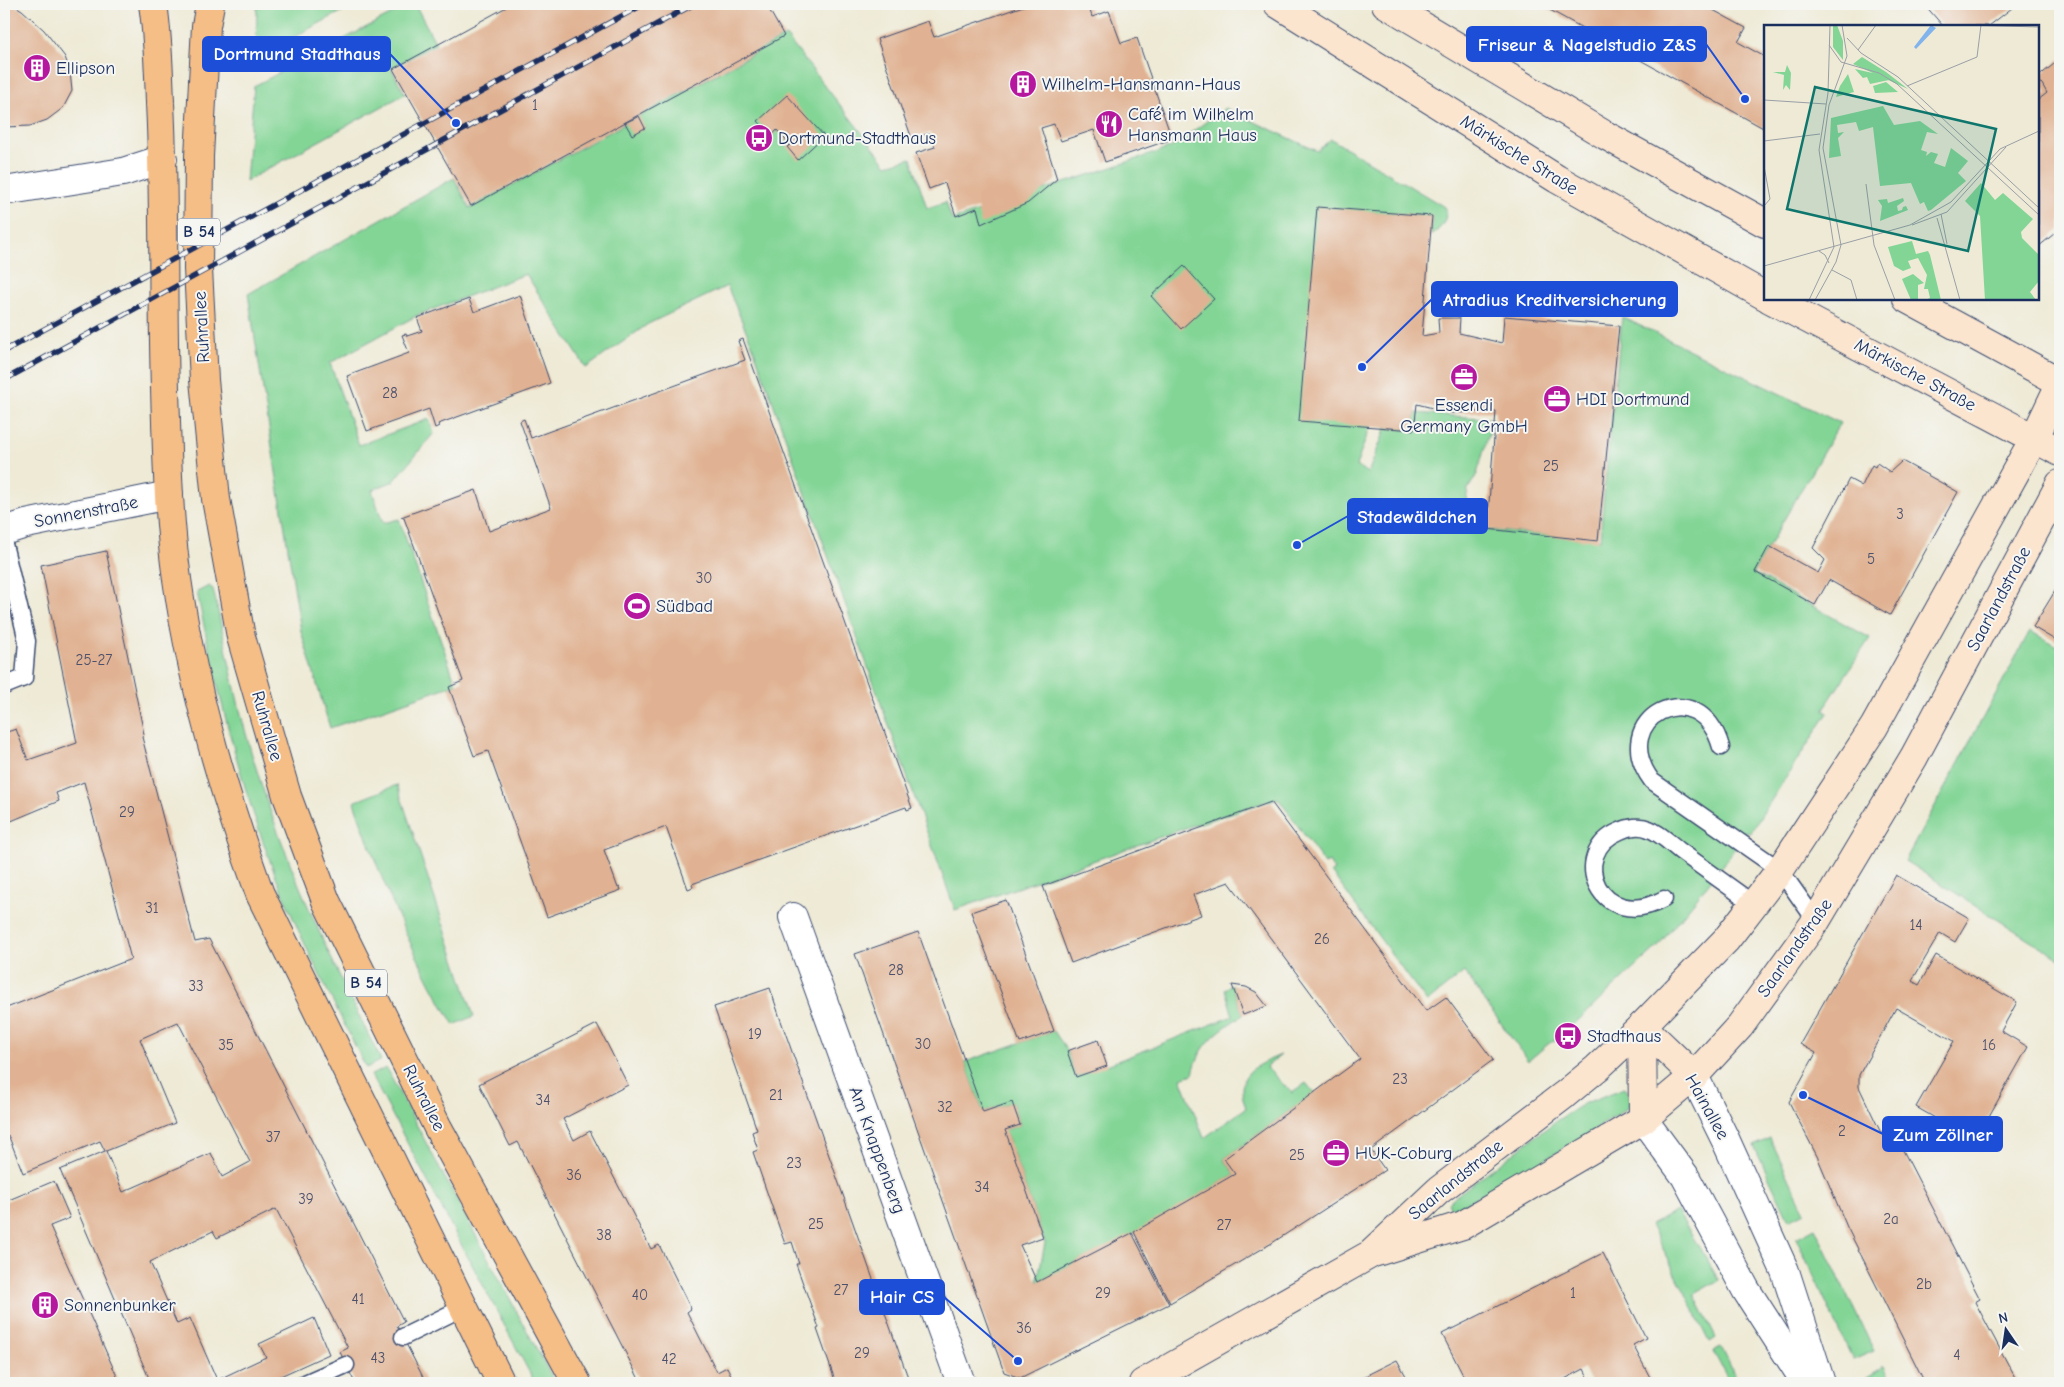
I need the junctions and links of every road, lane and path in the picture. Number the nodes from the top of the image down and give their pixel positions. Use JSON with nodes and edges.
{"nodes":[{"id":1,"x":153,"y":4,"type":"edge"},
{"id":2,"x":210,"y":4,"type":"edge"},
{"id":3,"x":1278,"y":4,"type":"edge"},
{"id":4,"x":1386,"y":4,"type":"edge"},
{"id":5,"x":163,"y":159,"type":"junction"},
{"id":6,"x":4,"y":191,"type":"edge"},
{"id":7,"x":1764,"y":222,"type":"edge"},
{"id":8,"x":1764,"y":295,"type":"edge"},
{"id":9,"x":1772,"y":300,"type":"edge"},
{"id":10,"x":1909,"y":300,"type":"edge"},
{"id":11,"x":2060,"y":383,"type":"edge"},
{"id":12,"x":2035,"y":437,"type":"junction"},
{"id":13,"x":2060,"y":452,"type":"edge"},
{"id":14,"x":2060,"y":484,"type":"edge"},
{"id":15,"x":169,"y":496,"type":"junction"},
{"id":16,"x":4,"y":531,"type":"edge"},
{"id":17,"x":4,"y":544,"type":"edge"},
{"id":18,"x":4,"y":686,"type":"edge"},
{"id":19,"x":1721,"y":747,"type":"dead end"},
{"id":20,"x":1780,"y":870,"type":"junction"},
{"id":21,"x":1664,"y":899,"type":"dead end"},
{"id":22,"x":1755,"y":905,"type":"junction"},
{"id":23,"x":793,"y":917,"type":"dead end"},
{"id":24,"x":1816,"y":921,"type":"junction"},
{"id":25,"x":1642,"y":1026,"type":"junction"},
{"id":26,"x":1694,"y":1076,"type":"junction"},
{"id":27,"x":1643,"y":1119,"type":"junction"},
{"id":28,"x":1370,"y":1254,"type":"junction"},
{"id":29,"x":464,"y":1307,"type":"junction"},
{"id":30,"x":403,"y":1337,"type":"dead end"},
{"id":31,"x":346,"y":1365,"type":"dead end"},
{"id":32,"x":305,"y":1383,"type":"edge"},
{"id":33,"x":502,"y":1383,"type":"edge"},
{"id":34,"x":577,"y":1383,"type":"edge"},
{"id":35,"x":961,"y":1383,"type":"edge"},
{"id":36,"x":1142,"y":1383,"type":"edge"},
{"id":37,"x":1806,"y":1383,"type":"edge"},
{"id":38,"x":1821,"y":1383,"type":"edge"}],
"edges":[{"from":1,"to":5,"type":"main road","name":"Ruhrallee","number":"B 54"},
{"from":2,"to":34,"type":"main road","name":"Ruhrallee","number":"B 54"},
{"from":3,"to":8,"type":"street","name":"Märkische Straße"},
{"from":4,"to":7,"type":"street"},
{"from":5,"to":6,"type":"street"},
{"from":5,"to":15,"type":"main road","name":"Ruhrallee","number":"B 54"},
{"from":9,"to":12,"type":"street","name":"Märkische Straße"},
{"from":10,"to":11,"type":"street"},
{"from":11,"to":12,"type":"street","name":"Saarlandstraße"},
{"from":12,"to":13,"type":"street","name":"Märkische Straße"},
{"from":12,"to":20,"type":"street","name":"Saarlandstraße"},
{"from":14,"to":24,"type":"street","name":"Saarlandstraße"},
{"from":15,"to":16,"type":"street","name":"Sonnenstraße"},
{"from":15,"to":29,"type":"main road","name":"Ruhrallee","number":"B 54"},
{"from":17,"to":18,"type":"lane"},
{"from":19,"to":20,"type":"lane"},
{"from":20,"to":22,"type":"street","name":"Saarlandstraße"},
{"from":20,"to":24,"type":"lane"},
{"from":21,"to":22,"type":"lane"},
{"from":22,"to":25,"type":"street","name":"Saarlandstraße"},
{"from":23,"to":35,"type":"street","name":"Am Knappenberg"},
{"from":24,"to":26,"type":"street","name":"Saarlandstraße"},
{"from":25,"to":26,"type":"street","name":"Hainallee"},
{"from":25,"to":27,"type":"street"},
{"from":25,"to":28,"type":"street","name":"Saarlandstraße"},
{"from":26,"to":27,"type":"street","name":"Saarlandstraße"},
{"from":26,"to":38,"type":"street","name":"Hainallee"},
{"from":27,"to":28,"type":"street","name":"Saarlandstraße"},
{"from":27,"to":37,"type":"street"},
{"from":28,"to":36,"type":"street","name":"Saarlandstraße"},
{"from":29,"to":30,"type":"lane"},
{"from":29,"to":33,"type":"main road","name":"Ruhrallee","number":"B 54"},
{"from":31,"to":32,"type":"lane"}]}
